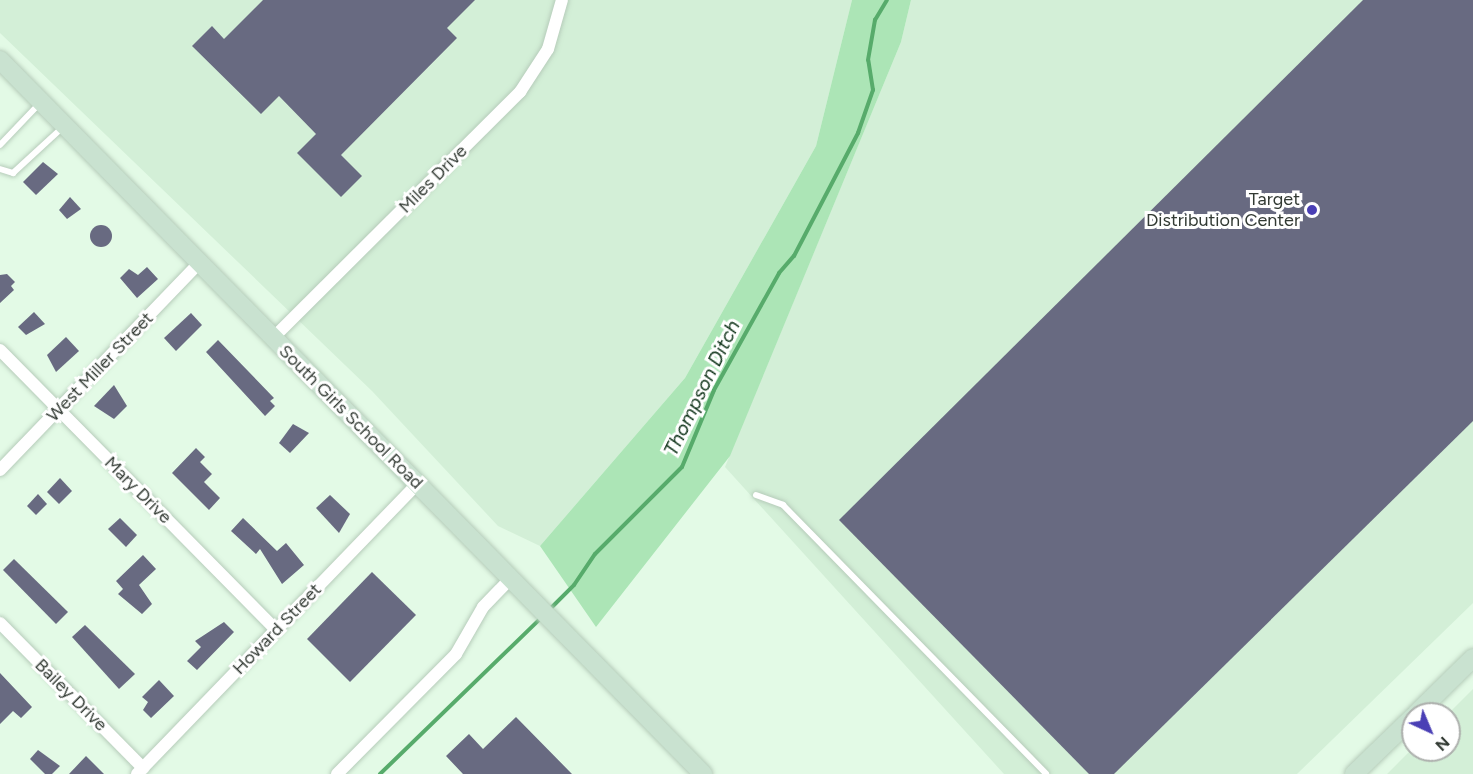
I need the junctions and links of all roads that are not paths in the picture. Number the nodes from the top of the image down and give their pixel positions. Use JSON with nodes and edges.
{"nodes":[{"id":1,"x":562,"y":0,"type":"edge"},
{"id":2,"x":0,"y":60,"type":"edge"},
{"id":3,"x":41,"y":102,"type":"junction"},
{"id":4,"x":64,"y":125,"type":"junction"},
{"id":5,"x":0,"y":145,"type":"edge"},
{"id":6,"x":0,"y":169,"type":"edge"},
{"id":7,"x":199,"y":263,"type":"junction"},
{"id":8,"x":273,"y":338,"type":"junction"},
{"id":9,"x":0,"y":351,"type":"edge"},
{"id":10,"x":58,"y":410,"type":"junction"},
{"id":11,"x":0,"y":470,"type":"edge"},
{"id":12,"x":417,"y":484,"type":"junction"},
{"id":13,"x":756,"y":495,"type":"dead end"},
{"id":14,"x":511,"y":578,"type":"junction"},
{"id":15,"x":0,"y":622,"type":"edge"},
{"id":16,"x":276,"y":630,"type":"junction"},
{"id":17,"x":1473,"y":658,"type":"edge"},
{"id":18,"x":1427,"y":702,"type":"edge"},
{"id":19,"x":1401,"y":728,"type":"edge"},
{"id":20,"x":140,"y":771,"type":"edge"},
{"id":21,"x":337,"y":774,"type":"edge"},
{"id":22,"x":703,"y":774,"type":"edge"},
{"id":23,"x":1046,"y":774,"type":"edge"},
{"id":24,"x":1354,"y":774,"type":"edge"}],
"edges":[{"from":1,"to":8,"type":"street","name":"Miles Drive"},
{"from":2,"to":3,"type":"main road","name":"South Girls School Road"},
{"from":3,"to":4,"type":"main road","name":"South Girls School Road"},
{"from":3,"to":5,"type":"lane"},
{"from":4,"to":6,"type":"lane"},
{"from":4,"to":7,"type":"main road","name":"South Girls School Road"},
{"from":7,"to":8,"type":"main road","name":"South Girls School Road"},
{"from":7,"to":10,"type":"street","name":"West Miller Street"},
{"from":8,"to":12,"type":"main road","name":"South Girls School Road"},
{"from":9,"to":10,"type":"street","name":"Mary Drive"},
{"from":10,"to":11,"type":"street","name":"West Miller Street"},
{"from":10,"to":16,"type":"street","name":"Mary Drive"},
{"from":12,"to":14,"type":"main road","name":"South Girls School Road"},
{"from":12,"to":16,"type":"street","name":"Howard Street"},
{"from":13,"to":23,"type":"lane"},
{"from":14,"to":21,"type":"street"},
{"from":14,"to":22,"type":"main road","name":"South Girls School Road"},
{"from":15,"to":20,"type":"street","name":"Bailey Drive"},
{"from":16,"to":20,"type":"street","name":"Howard Street"},
{"from":17,"to":18,"type":"main road"},
{"from":19,"to":24,"type":"main road"}]}
